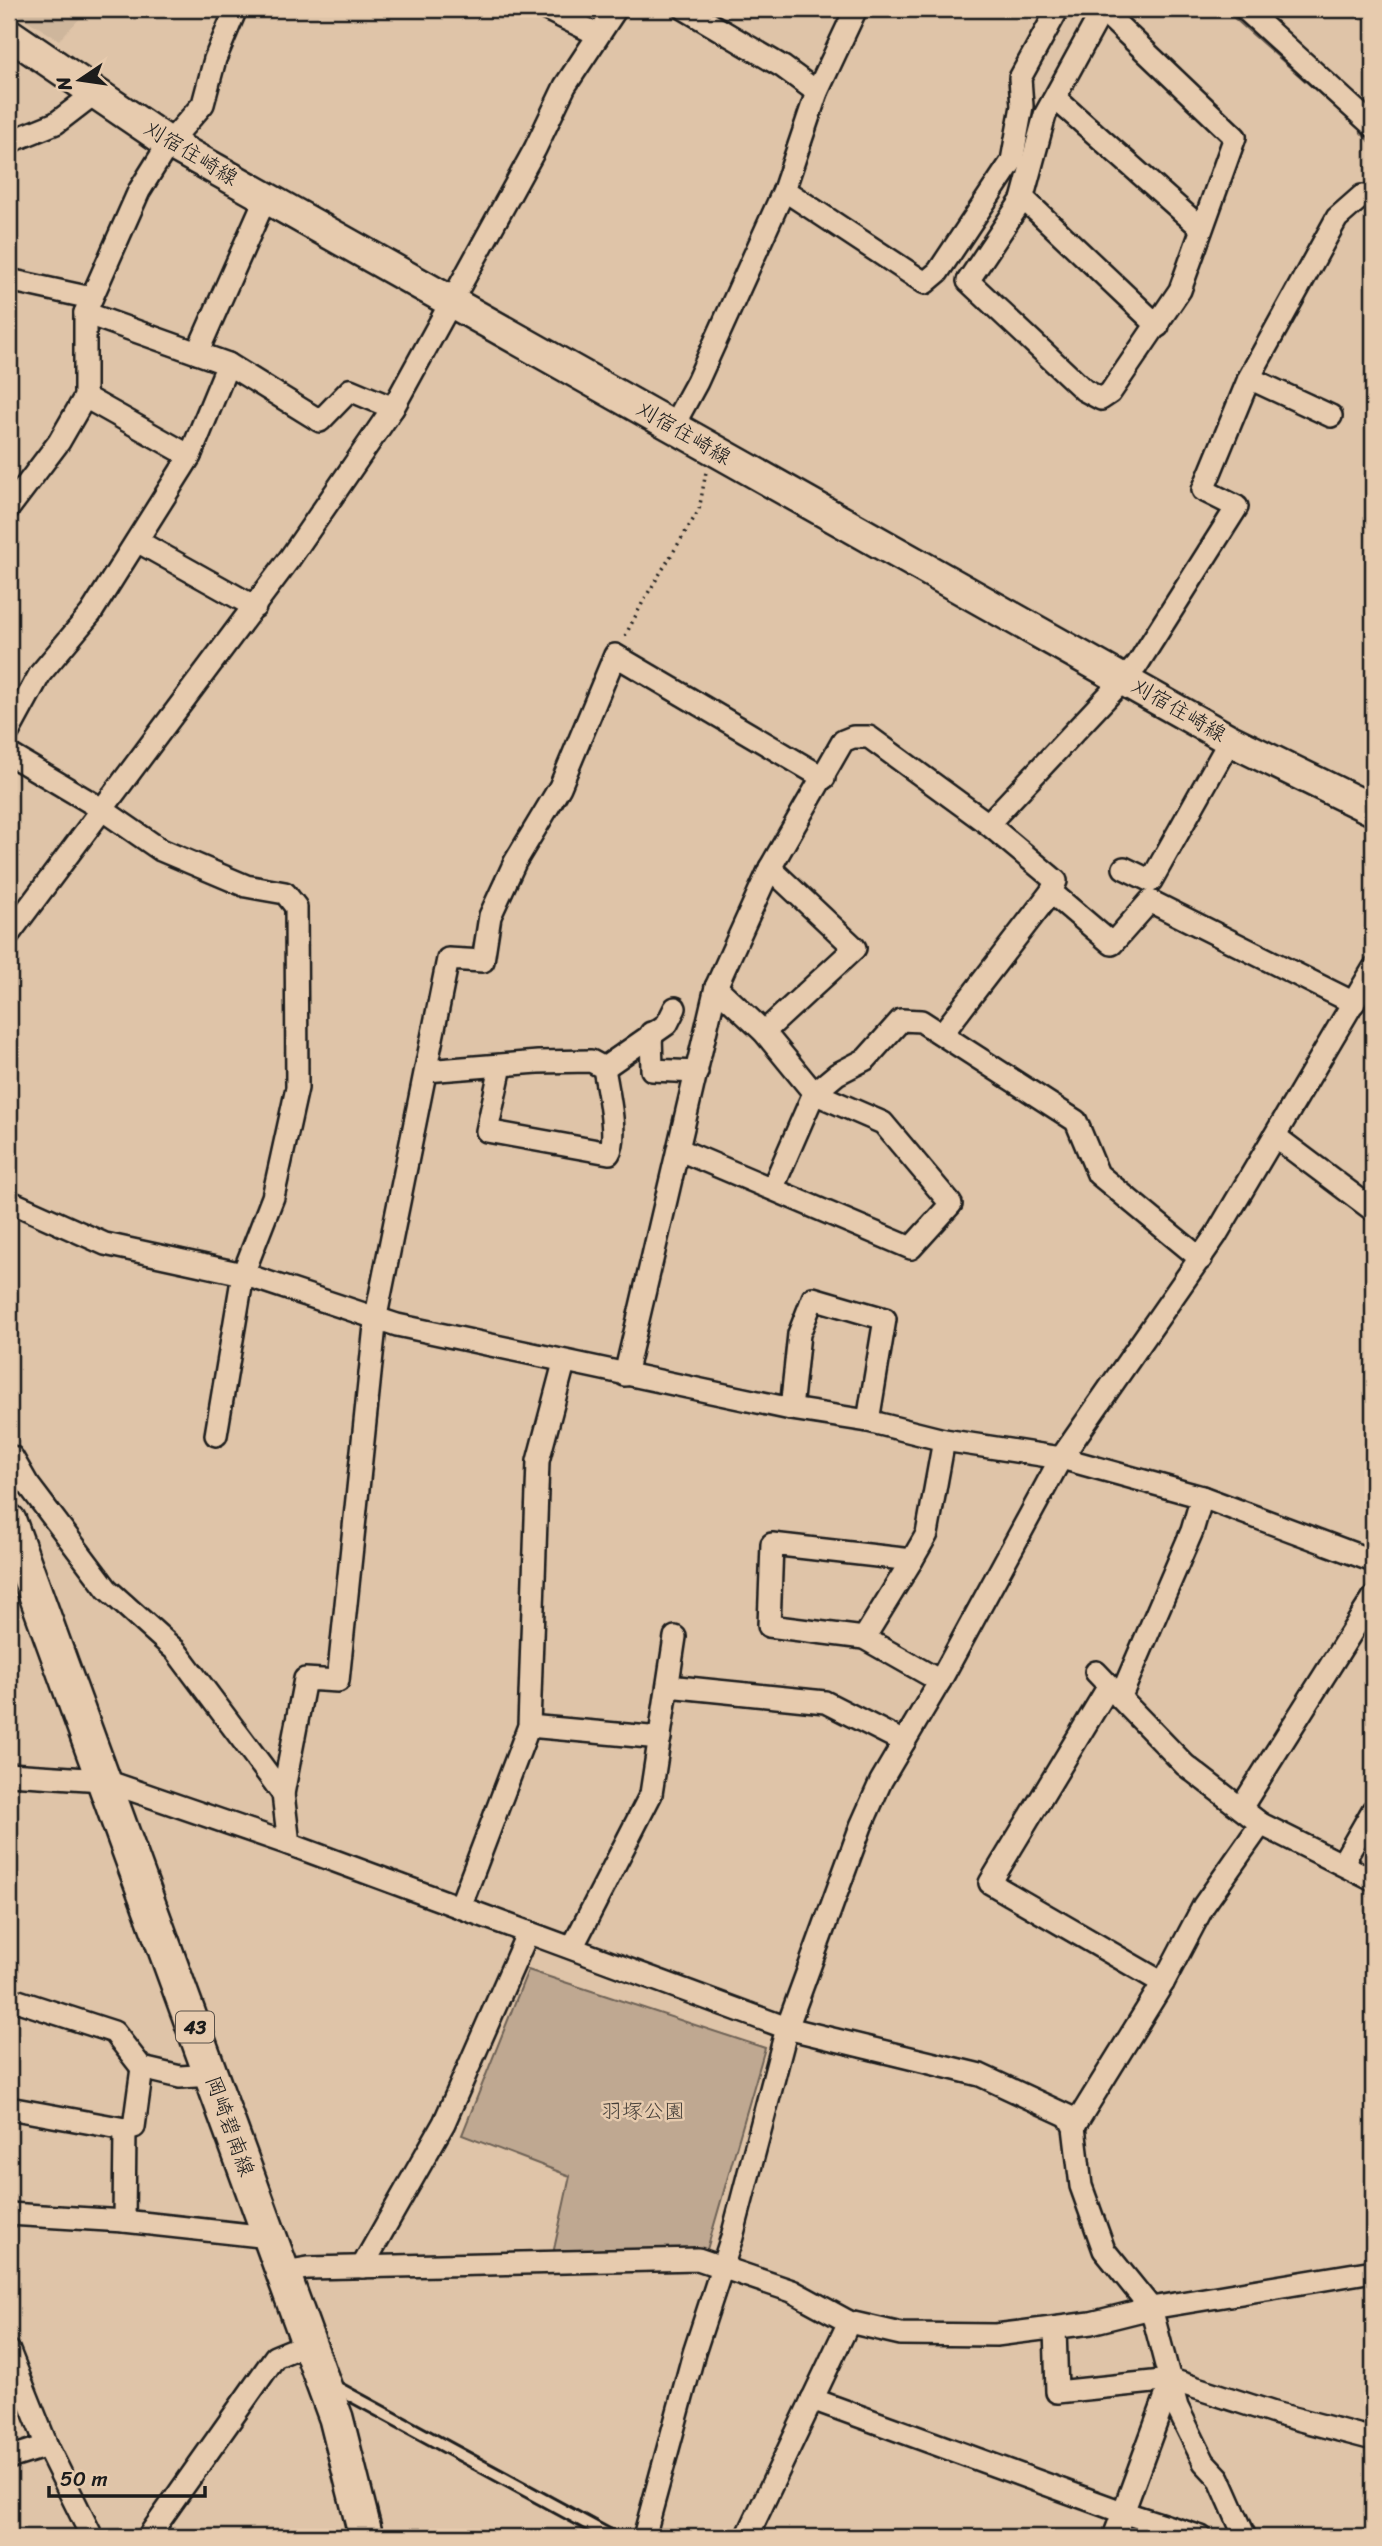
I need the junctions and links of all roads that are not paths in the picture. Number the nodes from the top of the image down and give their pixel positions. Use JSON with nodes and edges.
{"nodes":[{"id":1,"x":236,"y":9,"type":"edge"},
{"id":2,"x":546,"y":9,"type":"edge"},
{"id":3,"x":616,"y":9,"type":"edge"},
{"id":4,"x":685,"y":9,"type":"edge"},
{"id":5,"x":856,"y":9,"type":"edge"},
{"id":6,"x":1058,"y":9,"type":"edge"},
{"id":7,"x":1103,"y":9,"type":"edge"},
{"id":8,"x":1245,"y":9,"type":"edge"},
{"id":9,"x":9,"y":34,"type":"edge"},
{"id":10,"x":597,"y":34,"type":"junction"},
{"id":11,"x":817,"y":92,"type":"junction"},
{"id":12,"x":95,"y":93,"type":"junction"},
{"id":13,"x":1055,"y":98,"type":"junction"},
{"id":14,"x":1373,"y":126,"type":"edge"},
{"id":15,"x":9,"y":142,"type":"edge"},
{"id":16,"x":169,"y":143,"type":"junction"},
{"id":17,"x":784,"y":190,"type":"junction"},
{"id":18,"x":1373,"y":196,"type":"edge"},
{"id":19,"x":266,"y":197,"type":"junction"},
{"id":20,"x":1023,"y":198,"type":"junction"},
{"id":21,"x":1201,"y":228,"type":"junction"},
{"id":22,"x":9,"y":280,"type":"edge"},
{"id":23,"x":452,"y":299,"type":"junction"},
{"id":24,"x":88,"y":305,"type":"junction"},
{"id":25,"x":1158,"y":326,"type":"junction"},
{"id":26,"x":197,"y":353,"type":"junction"},
{"id":27,"x":228,"y":364,"type":"junction"},
{"id":28,"x":1249,"y":377,"type":"junction"},
{"id":29,"x":85,"y":397,"type":"junction"},
{"id":30,"x":393,"y":408,"type":"junction"},
{"id":31,"x":1331,"y":416,"type":"dead end"},
{"id":32,"x":673,"y":426,"type":"junction"},
{"id":33,"x":190,"y":456,"type":"junction"},
{"id":34,"x":9,"y":508,"type":"edge"},
{"id":35,"x":136,"y":541,"type":"junction"},
{"id":36,"x":254,"y":607,"type":"junction"},
{"id":37,"x":1125,"y":679,"type":"junction"},
{"id":38,"x":9,"y":731,"type":"edge"},
{"id":39,"x":1230,"y":740,"type":"junction"},
{"id":40,"x":9,"y":754,"type":"edge"},
{"id":41,"x":824,"y":778,"type":"junction"},
{"id":42,"x":100,"y":808,"type":"junction"},
{"id":43,"x":1373,"y":810,"type":"edge"},
{"id":44,"x":988,"y":824,"type":"junction"},
{"id":45,"x":770,"y":868,"type":"junction"},
{"id":46,"x":1124,"y":868,"type":"dead end"},
{"id":47,"x":1051,"y":892,"type":"junction"},
{"id":48,"x":9,"y":934,"type":"edge"},
{"id":49,"x":1373,"y":969,"type":"edge"},
{"id":50,"x":716,"y":988,"type":"junction"},
{"id":51,"x":1354,"y":1003,"type":"junction"},
{"id":52,"x":675,"y":1008,"type":"dead end"},
{"id":53,"x":764,"y":1032,"type":"junction"},
{"id":54,"x":651,"y":1033,"type":"junction"},
{"id":55,"x":942,"y":1034,"type":"junction"},
{"id":56,"x":501,"y":1066,"type":"junction"},
{"id":57,"x":604,"y":1068,"type":"junction"},
{"id":58,"x":426,"y":1071,"type":"junction"},
{"id":59,"x":697,"y":1072,"type":"junction"},
{"id":60,"x":814,"y":1093,"type":"junction"},
{"id":61,"x":1276,"y":1137,"type":"junction"},
{"id":62,"x":680,"y":1150,"type":"junction"},
{"id":63,"x":773,"y":1187,"type":"junction"},
{"id":64,"x":9,"y":1201,"type":"edge"},
{"id":65,"x":1373,"y":1209,"type":"edge"},
{"id":66,"x":1200,"y":1259,"type":"junction"},
{"id":67,"x":243,"y":1274,"type":"junction"},
{"id":68,"x":376,"y":1316,"type":"junction"},
{"id":69,"x":564,"y":1363,"type":"junction"},
{"id":70,"x":625,"y":1375,"type":"junction"},
{"id":71,"x":791,"y":1409,"type":"junction"},
{"id":72,"x":868,"y":1421,"type":"junction"},
{"id":73,"x":216,"y":1435,"type":"dead end"},
{"id":74,"x":944,"y":1440,"type":"junction"},
{"id":75,"x":9,"y":1458,"type":"edge"},
{"id":76,"x":1061,"y":1458,"type":"junction"},
{"id":77,"x":1202,"y":1497,"type":"junction"},
{"id":78,"x":9,"y":1521,"type":"edge"},
{"id":79,"x":912,"y":1560,"type":"junction"},
{"id":80,"x":1373,"y":1561,"type":"edge"},
{"id":81,"x":1373,"y":1598,"type":"edge"},
{"id":82,"x":676,"y":1637,"type":"dead end"},
{"id":83,"x":864,"y":1638,"type":"junction"},
{"id":84,"x":940,"y":1681,"type":"junction"},
{"id":85,"x":1108,"y":1685,"type":"junction"},
{"id":86,"x":668,"y":1686,"type":"junction"},
{"id":87,"x":529,"y":1726,"type":"junction"},
{"id":88,"x":660,"y":1738,"type":"junction"},
{"id":89,"x":904,"y":1742,"type":"junction"},
{"id":90,"x":9,"y":1774,"type":"edge"},
{"id":91,"x":103,"y":1780,"type":"junction"},
{"id":92,"x":283,"y":1794,"type":"junction"},
{"id":93,"x":1241,"y":1808,"type":"junction"},
{"id":94,"x":1373,"y":1810,"type":"edge"},
{"id":95,"x":1261,"y":1824,"type":"junction"},
{"id":96,"x":289,"y":1844,"type":"junction"},
{"id":97,"x":1342,"y":1864,"type":"junction"},
{"id":98,"x":1373,"y":1880,"type":"edge"},
{"id":99,"x":460,"y":1907,"type":"junction"},
{"id":100,"x":528,"y":1933,"type":"junction"},
{"id":101,"x":572,"y":1948,"type":"junction"},
{"id":102,"x":1163,"y":1983,"type":"junction"},
{"id":103,"x":9,"y":1998,"type":"edge"},
{"id":104,"x":787,"y":2028,"type":"junction"},
{"id":105,"x":142,"y":2068,"type":"junction"},
{"id":106,"x":212,"y":2074,"type":"junction"},
{"id":107,"x":9,"y":2108,"type":"edge"},
{"id":108,"x":1074,"y":2127,"type":"junction"},
{"id":109,"x":125,"y":2129,"type":"junction"},
{"id":110,"x":9,"y":2215,"type":"edge"},
{"id":111,"x":124,"y":2221,"type":"junction"},
{"id":112,"x":269,"y":2237,"type":"junction"},
{"id":113,"x":362,"y":2267,"type":"junction"},
{"id":114,"x":722,"y":2268,"type":"junction"},
{"id":115,"x":1373,"y":2271,"type":"edge"},
{"id":116,"x":283,"y":2272,"type":"junction"},
{"id":117,"x":1151,"y":2308,"type":"junction"},
{"id":118,"x":849,"y":2322,"type":"junction"},
{"id":119,"x":1055,"y":2328,"type":"junction"},
{"id":120,"x":309,"y":2343,"type":"junction"},
{"id":121,"x":9,"y":2351,"type":"edge"},
{"id":122,"x":322,"y":2380,"type":"junction"},
{"id":123,"x":1172,"y":2380,"type":"junction"},
{"id":124,"x":812,"y":2399,"type":"junction"},
{"id":125,"x":1373,"y":2439,"type":"edge"},
{"id":126,"x":47,"y":2446,"type":"junction"},
{"id":127,"x":9,"y":2458,"type":"edge"},
{"id":128,"x":1125,"y":2513,"type":"junction"},
{"id":129,"x":92,"y":2537,"type":"edge"},
{"id":130,"x":148,"y":2537,"type":"edge"},
{"id":131,"x":366,"y":2537,"type":"edge"},
{"id":132,"x":612,"y":2537,"type":"edge"},
{"id":133,"x":644,"y":2537,"type":"edge"},
{"id":134,"x":747,"y":2537,"type":"edge"},
{"id":135,"x":1114,"y":2537,"type":"edge"},
{"id":136,"x":1202,"y":2537,"type":"edge"},
{"id":137,"x":1245,"y":2537,"type":"edge"}],
"edges":[{"from":1,"to":16,"type":"street"},
{"from":2,"to":10,"type":"street"},
{"from":3,"to":10,"type":"street"},
{"from":4,"to":11,"type":"street"},
{"from":5,"to":11,"type":"street"},
{"from":6,"to":17,"type":"street"},
{"from":7,"to":13,"type":"street"},
{"from":7,"to":21,"type":"street"},
{"from":8,"to":14,"type":"street"},
{"from":9,"to":12,"type":"main road","name":"刈宿住崎線"},
{"from":10,"to":23,"type":"street"},
{"from":11,"to":17,"type":"street"},
{"from":12,"to":15,"type":"street"},
{"from":12,"to":16,"type":"main road","name":"刈宿住崎線"},
{"from":13,"to":20,"type":"street"},
{"from":13,"to":21,"type":"street"},
{"from":16,"to":19,"type":"main road","name":"刈宿住崎線"},
{"from":16,"to":24,"type":"street"},
{"from":17,"to":32,"type":"street"},
{"from":18,"to":28,"type":"street"},
{"from":19,"to":23,"type":"main road","name":"刈宿住崎線"},
{"from":19,"to":26,"type":"street"},
{"from":20,"to":25,"type":"street"},
{"from":20,"to":25,"type":"street"},
{"from":21,"to":25,"type":"street"},
{"from":22,"to":24,"type":"street"},
{"from":23,"to":30,"type":"street"},
{"from":23,"to":32,"type":"main road","name":"刈宿住崎線"},
{"from":24,"to":26,"type":"street"},
{"from":24,"to":29,"type":"street"},
{"from":26,"to":27,"type":"street"},
{"from":27,"to":30,"type":"street"},
{"from":27,"to":33,"type":"street"},
{"from":28,"to":31,"type":"street"},
{"from":28,"to":37,"type":"street"},
{"from":29,"to":33,"type":"street"},
{"from":29,"to":34,"type":"street"},
{"from":30,"to":36,"type":"street"},
{"from":32,"to":37,"type":"main road","name":"刈宿住崎線"},
{"from":33,"to":35,"type":"street"},
{"from":35,"to":36,"type":"street"},
{"from":35,"to":38,"type":"street"},
{"from":36,"to":42,"type":"street"},
{"from":37,"to":39,"type":"main road","name":"刈宿住崎線"},
{"from":37,"to":44,"type":"street"},
{"from":39,"to":43,"type":"main road","name":"刈宿住崎線"},
{"from":39,"to":46,"type":"street"},
{"from":40,"to":42,"type":"street"},
{"from":41,"to":44,"type":"street"},
{"from":41,"to":45,"type":"street"},
{"from":41,"to":58,"type":"street"},
{"from":42,"to":48,"type":"street"},
{"from":42,"to":67,"type":"street"},
{"from":44,"to":47,"type":"street"},
{"from":45,"to":50,"type":"street"},
{"from":45,"to":53,"type":"street"},
{"from":47,"to":51,"type":"street"},
{"from":47,"to":55,"type":"street"},
{"from":49,"to":51,"type":"street"},
{"from":50,"to":53,"type":"street"},
{"from":50,"to":59,"type":"street"},
{"from":51,"to":61,"type":"street"},
{"from":52,"to":54,"type":"street"},
{"from":53,"to":60,"type":"street"},
{"from":54,"to":57,"type":"street"},
{"from":54,"to":59,"type":"street"},
{"from":55,"to":60,"type":"street"},
{"from":55,"to":66,"type":"street"},
{"from":56,"to":57,"type":"street"},
{"from":56,"to":57,"type":"street"},
{"from":56,"to":58,"type":"street"},
{"from":58,"to":68,"type":"street"},
{"from":59,"to":62,"type":"street"},
{"from":60,"to":63,"type":"street"},
{"from":60,"to":63,"type":"street"},
{"from":61,"to":65,"type":"street"},
{"from":61,"to":66,"type":"street"},
{"from":62,"to":63,"type":"street"},
{"from":62,"to":70,"type":"street"},
{"from":64,"to":67,"type":"street"},
{"from":66,"to":76,"type":"street"},
{"from":67,"to":68,"type":"street"},
{"from":67,"to":73,"type":"street"},
{"from":68,"to":69,"type":"street"},
{"from":68,"to":92,"type":"street"},
{"from":69,"to":70,"type":"street"},
{"from":69,"to":87,"type":"street"},
{"from":70,"to":71,"type":"street"},
{"from":71,"to":72,"type":"street"},
{"from":71,"to":72,"type":"street"},
{"from":72,"to":74,"type":"street"},
{"from":74,"to":76,"type":"street"},
{"from":74,"to":79,"type":"street"},
{"from":75,"to":92,"type":"street"},
{"from":76,"to":77,"type":"street"},
{"from":76,"to":84,"type":"street"},
{"from":77,"to":80,"type":"street"},
{"from":77,"to":85,"type":"street"},
{"from":78,"to":91,"type":"main road","name":"岡崎碧南線","number":"43"},
{"from":79,"to":83,"type":"street"},
{"from":79,"to":83,"type":"street"},
{"from":81,"to":93,"type":"street"},
{"from":82,"to":86,"type":"street"},
{"from":83,"to":84,"type":"street"},
{"from":84,"to":89,"type":"street"},
{"from":85,"to":93,"type":"street"},
{"from":85,"to":102,"type":"street"},
{"from":86,"to":88,"type":"street"},
{"from":86,"to":89,"type":"street"},
{"from":87,"to":88,"type":"street"},
{"from":87,"to":99,"type":"street"},
{"from":88,"to":101,"type":"street"},
{"from":89,"to":104,"type":"street"},
{"from":90,"to":91,"type":"street"},
{"from":91,"to":96,"type":"street"},
{"from":91,"to":106,"type":"main road","name":"岡崎碧南線","number":"43"},
{"from":92,"to":96,"type":"street"},
{"from":93,"to":95,"type":"street"},
{"from":94,"to":97,"type":"street"},
{"from":95,"to":97,"type":"street"},
{"from":95,"to":102,"type":"street"},
{"from":96,"to":99,"type":"street"},
{"from":97,"to":98,"type":"street"},
{"from":99,"to":100,"type":"street"},
{"from":100,"to":101,"type":"street"},
{"from":100,"to":113,"type":"street"},
{"from":101,"to":104,"type":"street"},
{"from":102,"to":108,"type":"street"},
{"from":103,"to":105,"type":"street"},
{"from":104,"to":108,"type":"street"},
{"from":104,"to":114,"type":"street"},
{"from":105,"to":106,"type":"street"},
{"from":105,"to":109,"type":"street"},
{"from":106,"to":112,"type":"main road","name":"岡崎碧南線","number":"43"},
{"from":107,"to":109,"type":"street"},
{"from":108,"to":117,"type":"street"},
{"from":109,"to":111,"type":"street"},
{"from":110,"to":111,"type":"street"},
{"from":111,"to":112,"type":"street"},
{"from":112,"to":116,"type":"main road","name":"岡崎碧南線","number":"43"},
{"from":113,"to":114,"type":"street"},
{"from":113,"to":116,"type":"street"},
{"from":114,"to":118,"type":"street"},
{"from":114,"to":133,"type":"street"},
{"from":115,"to":117,"type":"street"},
{"from":116,"to":120,"type":"main road","name":"岡崎碧南線","number":"43"},
{"from":117,"to":119,"type":"street"},
{"from":117,"to":123,"type":"street"},
{"from":118,"to":119,"type":"street"},
{"from":118,"to":124,"type":"street"},
{"from":119,"to":123,"type":"street"},
{"from":120,"to":122,"type":"main road","name":"岡崎碧南線","number":"43"},
{"from":120,"to":130,"type":"street"},
{"from":121,"to":126,"type":"street"},
{"from":122,"to":131,"type":"main road","name":"岡崎碧南線","number":"43"},
{"from":122,"to":132,"type":"lane"},
{"from":123,"to":125,"type":"street"},
{"from":123,"to":128,"type":"street"},
{"from":123,"to":137,"type":"street"},
{"from":124,"to":128,"type":"street"},
{"from":124,"to":134,"type":"street"},
{"from":126,"to":127,"type":"street"},
{"from":126,"to":129,"type":"street"},
{"from":128,"to":135,"type":"street"},
{"from":128,"to":136,"type":"street"}]}
